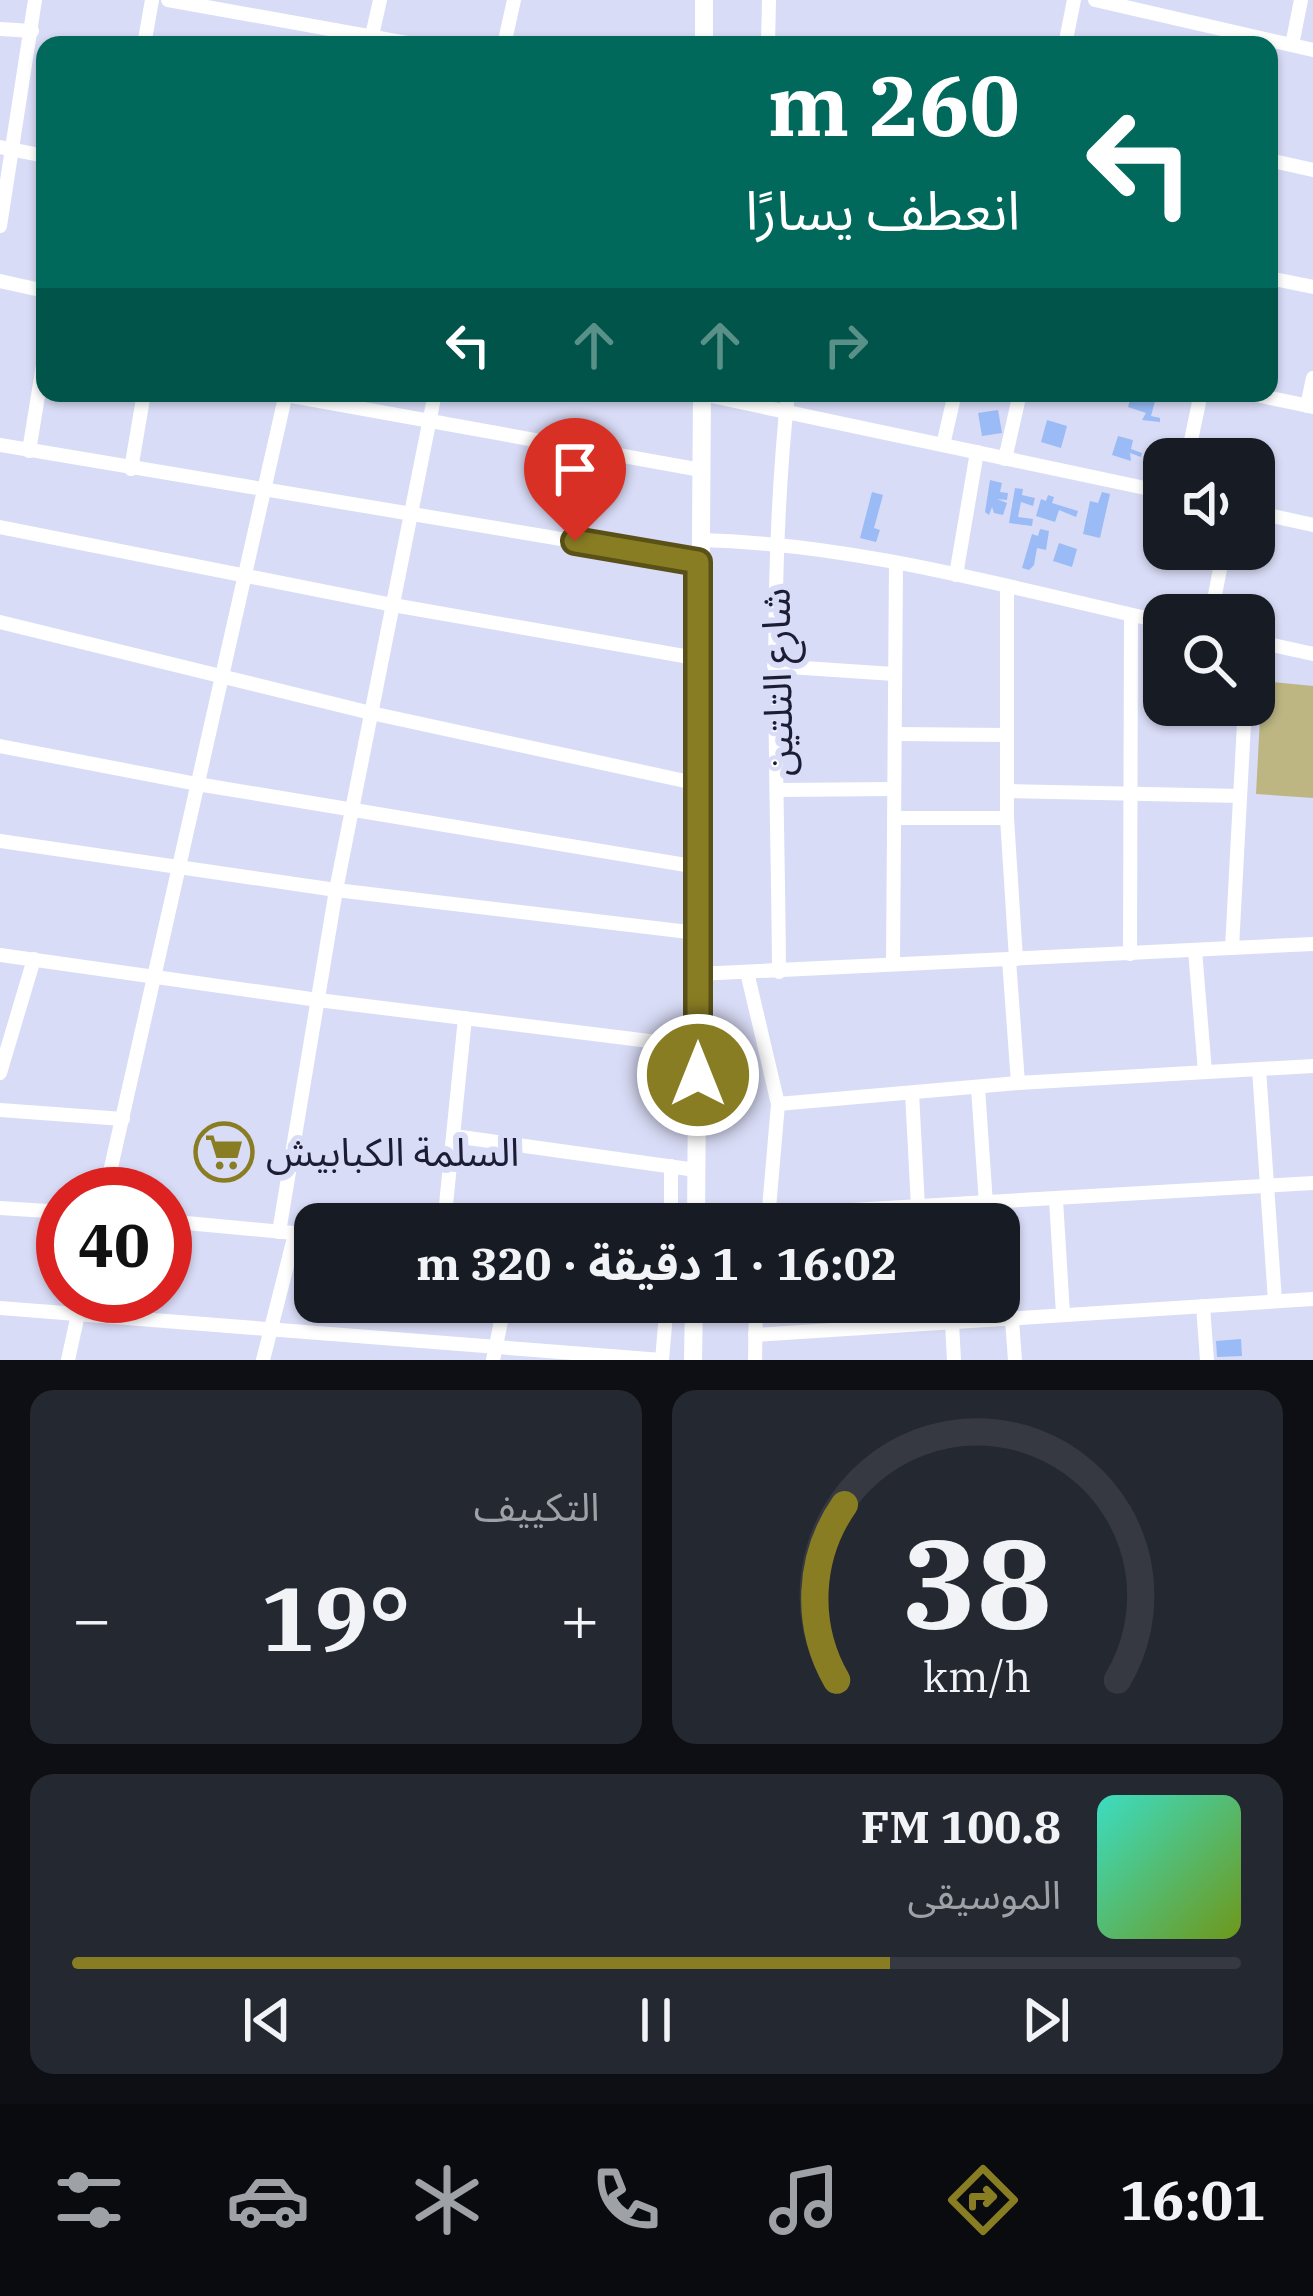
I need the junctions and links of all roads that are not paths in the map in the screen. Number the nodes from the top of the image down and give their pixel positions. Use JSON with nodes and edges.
{"nodes":[{"id":1,"x":35,"y":0,"type":"edge"},
{"id":2,"x":152,"y":0,"type":"edge"},
{"id":3,"x":168,"y":0,"type":"edge"},
{"id":4,"x":380,"y":0,"type":"edge"},
{"id":5,"x":514,"y":0,"type":"edge"},
{"id":6,"x":704,"y":0,"type":"edge"},
{"id":7,"x":769,"y":0,"type":"edge"},
{"id":8,"x":1074,"y":0,"type":"edge"},
{"id":9,"x":1095,"y":0,"type":"edge"},
{"id":10,"x":1301,"y":0,"type":"edge"},
{"id":11,"x":0,"y":28,"type":"edge"},
{"id":12,"x":32,"y":31,"type":"junction"},
{"id":13,"x":146,"y":36,"type":"edge"},
{"id":14,"x":346,"y":36,"type":"edge"},
{"id":15,"x":372,"y":36,"type":"edge"},
{"id":16,"x":506,"y":36,"type":"edge"},
{"id":17,"x":704,"y":36,"type":"edge"},
{"id":18,"x":768,"y":36,"type":"edge"},
{"id":19,"x":1067,"y":36,"type":"edge"},
{"id":20,"x":1253,"y":36,"type":"edge"},
{"id":21,"x":1278,"y":42,"type":"edge"},
{"id":22,"x":1292,"y":45,"type":"junction"},
{"id":23,"x":1313,"y":50,"type":"edge"},
{"id":24,"x":7,"y":149,"type":"edge"},
{"id":25,"x":1278,"y":162,"type":"edge"},
{"id":26,"x":1313,"y":168,"type":"edge"},
{"id":27,"x":0,"y":226,"type":"edge"},
{"id":28,"x":1278,"y":280,"type":"edge"},
{"id":29,"x":0,"y":281,"type":"edge"},
{"id":30,"x":1313,"y":287,"type":"edge"},
{"id":31,"x":36,"y":289,"type":"edge"},
{"id":32,"x":1313,"y":378,"type":"edge"},
{"id":33,"x":1278,"y":400,"type":"edge"},
{"id":34,"x":37,"y":402,"type":"edge"},
{"id":35,"x":142,"y":402,"type":"edge"},
{"id":36,"x":284,"y":402,"type":"edge"},
{"id":37,"x":327,"y":402,"type":"edge"},
{"id":38,"x":433,"y":402,"type":"edge"},
{"id":39,"x":702,"y":402,"type":"edge"},
{"id":40,"x":736,"y":402,"type":"edge"},
{"id":41,"x":787,"y":402,"type":"edge"},
{"id":42,"x":953,"y":402,"type":"edge"},
{"id":43,"x":1019,"y":402,"type":"edge"},
{"id":44,"x":1200,"y":402,"type":"edge"},
{"id":45,"x":1310,"y":407,"type":"edge"},
{"id":46,"x":786,"y":414,"type":"junction"},
{"id":47,"x":429,"y":422,"type":"junction"},
{"id":48,"x":1192,"y":438,"type":"edge"},
{"id":49,"x":0,"y":445,"type":"edge"},
{"id":50,"x":943,"y":445,"type":"junction"},
{"id":51,"x":29,"y":451,"type":"junction"},
{"id":52,"x":977,"y":452,"type":"junction"},
{"id":53,"x":1005,"y":459,"type":"junction"},
{"id":54,"x":131,"y":469,"type":"junction"},
{"id":55,"x":701,"y":470,"type":"junction"},
{"id":56,"x":1143,"y":488,"type":"edge"},
{"id":57,"x":264,"y":490,"type":"junction"},
{"id":58,"x":410,"y":512,"type":"junction"},
{"id":59,"x":1275,"y":517,"type":"edge"},
{"id":60,"x":1313,"y":525,"type":"edge"},
{"id":61,"x":0,"y":527,"type":"edge"},
{"id":62,"x":701,"y":540,"type":"junction"},
{"id":63,"x":776,"y":542,"type":"junction"},
{"id":64,"x":698,"y":562,"type":"junction"},
{"id":65,"x":896,"y":563,"type":"junction"},
{"id":66,"x":244,"y":575,"type":"junction"},
{"id":67,"x":956,"y":575,"type":"junction"},
{"id":68,"x":1007,"y":586,"type":"junction"},
{"id":69,"x":392,"y":605,"type":"junction"},
{"id":70,"x":1131,"y":614,"type":"junction"},
{"id":71,"x":1143,"y":617,"type":"edge"},
{"id":72,"x":0,"y":622,"type":"edge"},
{"id":73,"x":1275,"y":646,"type":"edge"},
{"id":74,"x":1313,"y":654,"type":"edge"},
{"id":75,"x":701,"y":659,"type":"junction"},
{"id":76,"x":774,"y":665,"type":"junction"},
{"id":77,"x":894,"y":674,"type":"junction"},
{"id":78,"x":220,"y":676,"type":"junction"},
{"id":79,"x":371,"y":713,"type":"junction"},
{"id":80,"x":1244,"y":726,"type":"edge"},
{"id":81,"x":895,"y":734,"type":"junction"},
{"id":82,"x":1006,"y":735,"type":"junction"},
{"id":83,"x":0,"y":746,"type":"edge"},
{"id":84,"x":197,"y":784,"type":"junction"},
{"id":85,"x":699,"y":784,"type":"junction"},
{"id":86,"x":894,"y":789,"type":"junction"},
{"id":87,"x":778,"y":790,"type":"junction"},
{"id":88,"x":1007,"y":791,"type":"junction"},
{"id":89,"x":1129,"y":794,"type":"junction"},
{"id":90,"x":1240,"y":796,"type":"junction"},
{"id":91,"x":352,"y":810,"type":"junction"},
{"id":92,"x":894,"y":818,"type":"junction"},
{"id":93,"x":1007,"y":818,"type":"junction"},
{"id":94,"x":0,"y":841,"type":"edge"},
{"id":95,"x":178,"y":866,"type":"junction"},
{"id":96,"x":698,"y":867,"type":"junction"},
{"id":97,"x":336,"y":890,"type":"junction"},
{"id":98,"x":697,"y":933,"type":"junction"},
{"id":99,"x":1313,"y":944,"type":"edge"},
{"id":100,"x":1232,"y":948,"type":"junction"},
{"id":101,"x":1196,"y":950,"type":"junction"},
{"id":102,"x":1130,"y":954,"type":"junction"},
{"id":103,"x":0,"y":955,"type":"edge"},
{"id":104,"x":34,"y":959,"type":"junction"},
{"id":105,"x":1013,"y":959,"type":"junction"},
{"id":106,"x":893,"y":964,"type":"junction"},
{"id":107,"x":747,"y":972,"type":"junction"},
{"id":108,"x":779,"y":972,"type":"junction"},
{"id":109,"x":698,"y":974,"type":"junction"},
{"id":110,"x":153,"y":977,"type":"junction"},
{"id":111,"x":318,"y":1000,"type":"junction"},
{"id":112,"x":465,"y":1018,"type":"junction"},
{"id":113,"x":698,"y":1047,"type":"junction"},
{"id":114,"x":1313,"y":1066,"type":"edge"},
{"id":115,"x":1259,"y":1069,"type":"junction"},
{"id":116,"x":1204,"y":1072,"type":"junction"},
{"id":117,"x":0,"y":1073,"type":"edge"},
{"id":118,"x":1018,"y":1083,"type":"junction"},
{"id":119,"x":978,"y":1088,"type":"junction"},
{"id":120,"x":912,"y":1093,"type":"junction"},
{"id":121,"x":778,"y":1104,"type":"junction"},
{"id":122,"x":0,"y":1111,"type":"edge"},
{"id":123,"x":123,"y":1119,"type":"junction"},
{"id":124,"x":454,"y":1136,"type":"junction"},
{"id":125,"x":671,"y":1166,"type":"junction"},
{"id":126,"x":111,"y":1167,"type":"edge"},
{"id":127,"x":696,"y":1170,"type":"junction"},
{"id":128,"x":1313,"y":1183,"type":"edge"},
{"id":129,"x":1268,"y":1186,"type":"junction"},
{"id":130,"x":1057,"y":1200,"type":"junction"},
{"id":131,"x":446,"y":1203,"type":"edge"},
{"id":132,"x":670,"y":1203,"type":"edge"},
{"id":133,"x":696,"y":1203,"type":"edge"},
{"id":134,"x":769,"y":1203,"type":"edge"},
{"id":135,"x":918,"y":1203,"type":"edge"},
{"id":136,"x":986,"y":1203,"type":"edge"},
{"id":137,"x":1004,"y":1203,"type":"edge"},
{"id":138,"x":0,"y":1208,"type":"edge"},
{"id":139,"x":36,"y":1210,"type":"edge"},
{"id":140,"x":192,"y":1224,"type":"edge"},
{"id":141,"x":287,"y":1233,"type":"junction"},
{"id":142,"x":294,"y":1234,"type":"edge"},
{"id":143,"x":1313,"y":1298,"type":"edge"},
{"id":144,"x":1275,"y":1301,"type":"junction"},
{"id":145,"x":1203,"y":1306,"type":"junction"},
{"id":146,"x":0,"y":1308,"type":"edge"},
{"id":147,"x":36,"y":1311,"type":"edge"},
{"id":148,"x":1063,"y":1314,"type":"junction"},
{"id":149,"x":1020,"y":1319,"type":"edge"},
{"id":150,"x":76,"y":1323,"type":"edge"},
{"id":151,"x":186,"y":1323,"type":"edge"},
{"id":152,"x":501,"y":1323,"type":"edge"},
{"id":153,"x":665,"y":1323,"type":"edge"},
{"id":154,"x":694,"y":1323,"type":"edge"},
{"id":155,"x":755,"y":1323,"type":"edge"},
{"id":156,"x":952,"y":1323,"type":"joint"},
{"id":157,"x":1012,"y":1323,"type":"edge"},
{"id":158,"x":270,"y":1330,"type":"junction"},
{"id":159,"x":755,"y":1334,"type":"junction"},
{"id":160,"x":494,"y":1354,"type":"edge"},
{"id":161,"x":68,"y":1360,"type":"edge"},
{"id":162,"x":263,"y":1360,"type":"edge"},
{"id":163,"x":693,"y":1360,"type":"edge"},
{"id":164,"x":755,"y":1360,"type":"edge"},
{"id":165,"x":954,"y":1360,"type":"edge"},
{"id":166,"x":1015,"y":1360,"type":"edge"},
{"id":167,"x":1207,"y":1360,"type":"edge"}],
"edges":[{"from":1,"to":12,"type":"street"},
{"from":2,"to":13,"type":"street"},
{"from":3,"to":14,"type":"street"},
{"from":4,"to":15,"type":"street"},
{"from":5,"to":16,"type":"street"},
{"from":6,"to":17,"type":"street"},
{"from":7,"to":18,"type":"street"},
{"from":8,"to":19,"type":"street"},
{"from":9,"to":20,"type":"street"},
{"from":10,"to":22,"type":"street"},
{"from":11,"to":12,"type":"street"},
{"from":12,"to":24,"type":"street"},
{"from":21,"to":22,"type":"street"},
{"from":22,"to":23,"type":"street"},
{"from":24,"to":27,"type":"street"},
{"from":25,"to":26,"type":"street"},
{"from":28,"to":30,"type":"street"},
{"from":29,"to":31,"type":"street"},
{"from":32,"to":45,"type":"street"},
{"from":33,"to":45,"type":"street"},
{"from":34,"to":51,"type":"street"},
{"from":35,"to":54,"type":"street"},
{"from":36,"to":57,"type":"street"},
{"from":37,"to":47,"type":"street"},
{"from":38,"to":47,"type":"street"},
{"from":39,"to":55,"type":"street"},
{"from":40,"to":46,"type":"street"},
{"from":41,"to":46,"type":"street","name":"شارع التلتين"},
{"from":42,"to":50,"type":"street"},
{"from":43,"to":53,"type":"street"},
{"from":44,"to":48,"type":"street"},
{"from":46,"to":50,"type":"street"},
{"from":46,"to":63,"type":"street","name":"شارع التلتين"},
{"from":47,"to":55,"type":"street"},
{"from":47,"to":58,"type":"street"},
{"from":49,"to":51,"type":"street"},
{"from":50,"to":52,"type":"street"},
{"from":51,"to":54,"type":"street"},
{"from":52,"to":53,"type":"street"},
{"from":52,"to":67,"type":"street"},
{"from":53,"to":56,"type":"street"},
{"from":54,"to":57,"type":"street"},
{"from":55,"to":62,"type":"street"},
{"from":57,"to":58,"type":"street"},
{"from":57,"to":66,"type":"street"},
{"from":58,"to":64,"type":"street"},
{"from":58,"to":69,"type":"street"},
{"from":59,"to":60,"type":"street"},
{"from":61,"to":66,"type":"street"},
{"from":62,"to":63,"type":"street"},
{"from":62,"to":64,"type":"street"},
{"from":63,"to":65,"type":"street"},
{"from":63,"to":76,"type":"street","name":"شارع التلتين"},
{"from":64,"to":75,"type":"street"},
{"from":65,"to":67,"type":"street"},
{"from":65,"to":77,"type":"street"},
{"from":66,"to":69,"type":"street"},
{"from":66,"to":78,"type":"street"},
{"from":67,"to":68,"type":"street"},
{"from":68,"to":70,"type":"street"},
{"from":68,"to":82,"type":"street"},
{"from":69,"to":75,"type":"street"},
{"from":69,"to":79,"type":"street"},
{"from":70,"to":71,"type":"street"},
{"from":70,"to":89,"type":"street"},
{"from":72,"to":78,"type":"street"},
{"from":73,"to":74,"type":"street"},
{"from":75,"to":85,"type":"street"},
{"from":76,"to":77,"type":"street"},
{"from":76,"to":87,"type":"street","name":"شارع التلتين"},
{"from":77,"to":81,"type":"street"},
{"from":78,"to":79,"type":"street"},
{"from":78,"to":84,"type":"street"},
{"from":79,"to":85,"type":"street"},
{"from":79,"to":91,"type":"street"},
{"from":80,"to":90,"type":"street"},
{"from":81,"to":82,"type":"street"},
{"from":81,"to":86,"type":"street"},
{"from":82,"to":88,"type":"street"},
{"from":83,"to":84,"type":"street"},
{"from":84,"to":91,"type":"street"},
{"from":84,"to":95,"type":"street"},
{"from":85,"to":96,"type":"street"},
{"from":86,"to":87,"type":"street"},
{"from":86,"to":92,"type":"street"},
{"from":87,"to":108,"type":"street","name":"شارع التلتين"},
{"from":88,"to":89,"type":"street"},
{"from":88,"to":93,"type":"street"},
{"from":89,"to":90,"type":"street"},
{"from":89,"to":102,"type":"street"},
{"from":90,"to":100,"type":"street"},
{"from":91,"to":96,"type":"street"},
{"from":91,"to":97,"type":"street"},
{"from":92,"to":93,"type":"street"},
{"from":92,"to":106,"type":"street"},
{"from":93,"to":105,"type":"street"},
{"from":94,"to":95,"type":"street"},
{"from":95,"to":97,"type":"street"},
{"from":95,"to":110,"type":"street"},
{"from":96,"to":98,"type":"street"},
{"from":97,"to":98,"type":"street"},
{"from":97,"to":111,"type":"street"},
{"from":98,"to":109,"type":"street"},
{"from":99,"to":100,"type":"street"},
{"from":100,"to":101,"type":"street"},
{"from":101,"to":102,"type":"street"},
{"from":101,"to":116,"type":"street"},
{"from":102,"to":105,"type":"street"},
{"from":103,"to":104,"type":"street"},
{"from":104,"to":110,"type":"street"},
{"from":104,"to":117,"type":"street"},
{"from":105,"to":106,"type":"street"},
{"from":105,"to":118,"type":"street"},
{"from":106,"to":108,"type":"street"},
{"from":107,"to":108,"type":"street"},
{"from":107,"to":109,"type":"street"},
{"from":107,"to":121,"type":"street"},
{"from":109,"to":113,"type":"street"},
{"from":110,"to":111,"type":"street"},
{"from":110,"to":123,"type":"street"},
{"from":111,"to":112,"type":"street"},
{"from":111,"to":141,"type":"street"},
{"from":112,"to":113,"type":"street"},
{"from":112,"to":124,"type":"street"},
{"from":113,"to":127,"type":"street"},
{"from":114,"to":115,"type":"street"},
{"from":115,"to":116,"type":"street"},
{"from":115,"to":129,"type":"street"},
{"from":116,"to":118,"type":"street"},
{"from":118,"to":119,"type":"street"},
{"from":119,"to":120,"type":"street"},
{"from":119,"to":136,"type":"street"},
{"from":120,"to":121,"type":"street"},
{"from":120,"to":135,"type":"street"},
{"from":121,"to":134,"type":"street"},
{"from":122,"to":123,"type":"street"},
{"from":123,"to":126,"type":"street"},
{"from":124,"to":125,"type":"street"},
{"from":124,"to":131,"type":"street"},
{"from":125,"to":127,"type":"street"},
{"from":125,"to":132,"type":"street"},
{"from":127,"to":133,"type":"street"},
{"from":128,"to":129,"type":"street"},
{"from":129,"to":130,"type":"street"},
{"from":129,"to":144,"type":"street"},
{"from":130,"to":137,"type":"street"},
{"from":130,"to":148,"type":"street"},
{"from":138,"to":139,"type":"street"},
{"from":140,"to":141,"type":"street"},
{"from":141,"to":142,"type":"street"},
{"from":141,"to":158,"type":"street"},
{"from":143,"to":144,"type":"street"},
{"from":144,"to":145,"type":"street"},
{"from":145,"to":148,"type":"street"},
{"from":145,"to":167,"type":"street"},
{"from":146,"to":147,"type":"street"},
{"from":148,"to":149,"type":"street"},
{"from":150,"to":161,"type":"street"},
{"from":151,"to":158,"type":"street"},
{"from":152,"to":160,"type":"street"},
{"from":153,"to":160,"type":"street"},
{"from":154,"to":163,"type":"street"},
{"from":155,"to":159,"type":"street"},
{"from":156,"to":159,"type":"street"},
{"from":156,"to":165,"type":"street"},
{"from":157,"to":166,"type":"street"},
{"from":158,"to":160,"type":"street"},
{"from":158,"to":162,"type":"street"},
{"from":159,"to":164,"type":"street"}]}
